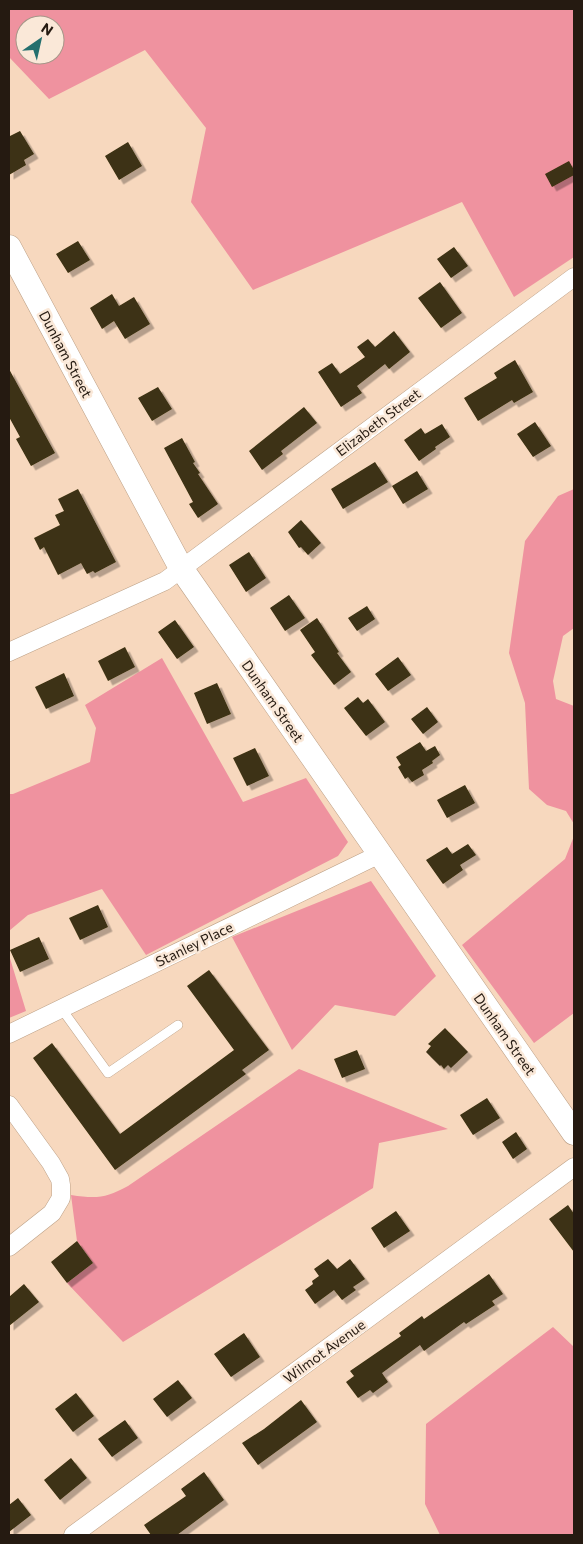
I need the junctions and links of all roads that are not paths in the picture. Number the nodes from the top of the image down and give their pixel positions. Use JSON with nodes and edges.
{"nodes":[{"id":1,"x":9,"y":247,"type":"edge"},
{"id":2,"x":574,"y":276,"type":"edge"},
{"id":3,"x":181,"y":568,"type":"junction"},
{"id":4,"x":9,"y":652,"type":"edge"},
{"id":5,"x":380,"y":854,"type":"junction"},
{"id":6,"x":61,"y":1008,"type":"junction"},
{"id":7,"x":178,"y":1024,"type":"dead end"},
{"id":8,"x":9,"y":1034,"type":"edge"},
{"id":9,"x":9,"y":1105,"type":"edge"},
{"id":10,"x":571,"y":1121,"type":"edge"},
{"id":11,"x":574,"y":1168,"type":"edge"},
{"id":12,"x":9,"y":1247,"type":"edge"},
{"id":13,"x":73,"y":1535,"type":"edge"}],
"edges":[{"from":1,"to":3,"type":"street","name":"Dunham Street"},
{"from":2,"to":3,"type":"street","name":"Elizabeth Street"},
{"from":3,"to":4,"type":"street","name":"Elizabeth Street"},
{"from":3,"to":5,"type":"street","name":"Dunham Street"},
{"from":5,"to":6,"type":"street","name":"Stanley Place"},
{"from":5,"to":10,"type":"street","name":"Dunham Street"},
{"from":6,"to":7,"type":"lane"},
{"from":6,"to":8,"type":"street","name":"Stanley Place"},
{"from":9,"to":12,"type":"street"},
{"from":11,"to":13,"type":"street","name":"Wilmot Avenue"}]}
